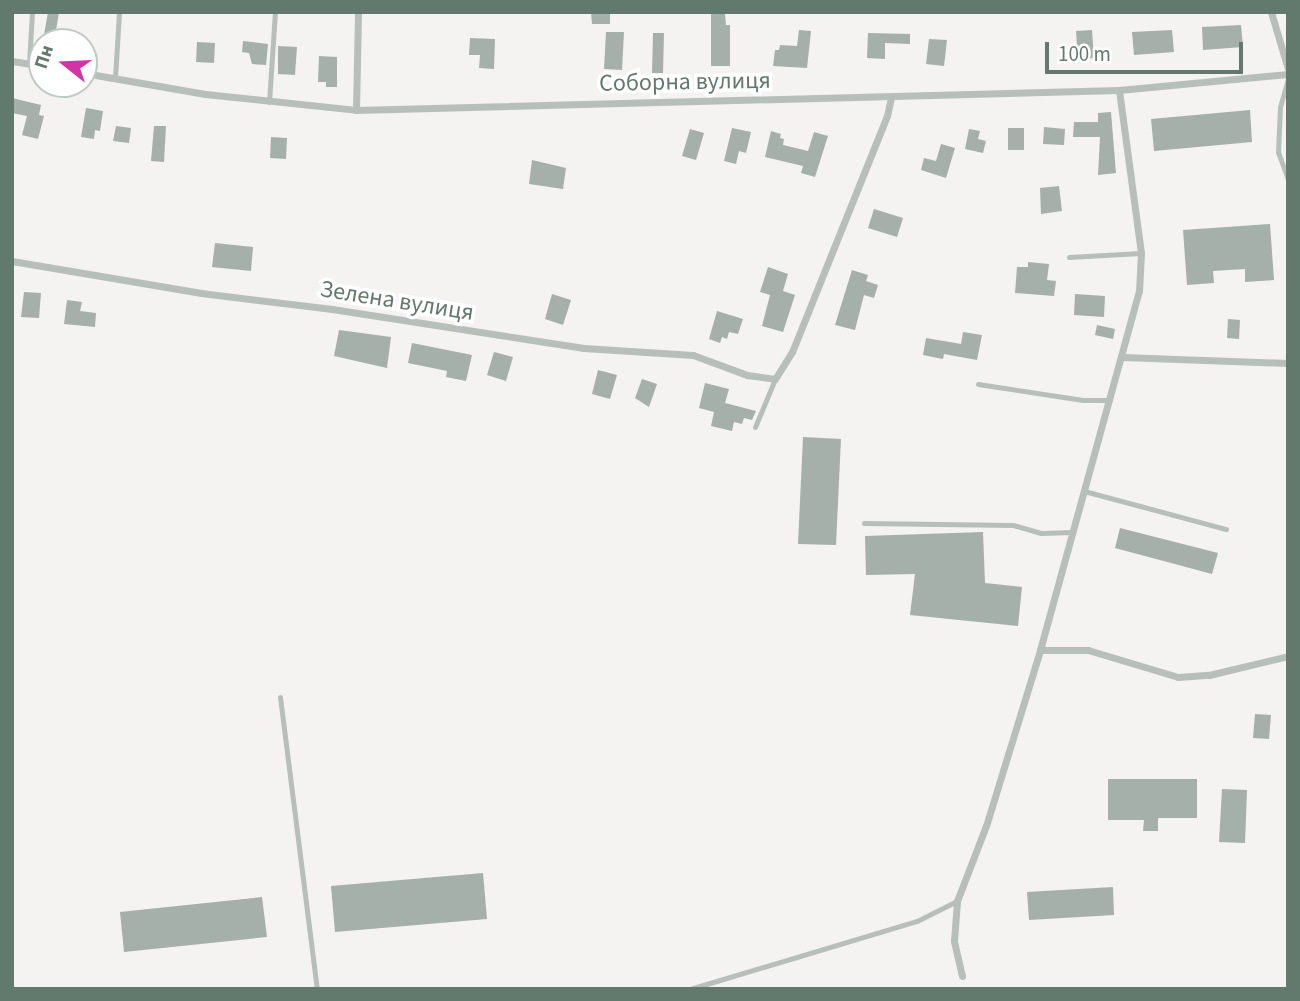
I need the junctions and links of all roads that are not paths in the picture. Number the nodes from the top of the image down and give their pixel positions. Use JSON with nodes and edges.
{"nodes":[{"id":1,"x":119,"y":12,"type":"edge"},
{"id":2,"x":275,"y":12,"type":"edge"},
{"id":3,"x":358,"y":12,"type":"edge"},
{"id":4,"x":1271,"y":12,"type":"edge"},
{"id":5,"x":1288,"y":71,"type":"edge"},
{"id":6,"x":98,"y":75,"type":"edge"},
{"id":7,"x":115,"y":78,"type":"junction"},
{"id":8,"x":1288,"y":79,"type":"edge"},
{"id":9,"x":1119,"y":90,"type":"junction"},
{"id":10,"x":891,"y":97,"type":"junction"},
{"id":11,"x":269,"y":102,"type":"junction"},
{"id":12,"x":356,"y":110,"type":"junction"},
{"id":13,"x":1288,"y":179,"type":"edge"},
{"id":14,"x":1141,"y":253,"type":"junction"},
{"id":15,"x":1069,"y":257,"type":"dead end"},
{"id":16,"x":12,"y":261,"type":"edge"},
{"id":17,"x":1123,"y":357,"type":"junction"},
{"id":18,"x":1288,"y":363,"type":"edge"},
{"id":19,"x":775,"y":379,"type":"junction"},
{"id":20,"x":978,"y":384,"type":"dead end"},
{"id":21,"x":1111,"y":400,"type":"junction"},
{"id":22,"x":755,"y":427,"type":"dead end"},
{"id":23,"x":1084,"y":491,"type":"junction"},
{"id":24,"x":864,"y":523,"type":"dead end"},
{"id":25,"x":1226,"y":529,"type":"dead end"},
{"id":26,"x":1073,"y":532,"type":"junction"},
{"id":27,"x":1040,"y":650,"type":"junction"},
{"id":28,"x":1288,"y":656,"type":"edge"},
{"id":29,"x":280,"y":697,"type":"dead end"},
{"id":30,"x":957,"y":901,"type":"junction"},
{"id":31,"x":962,"y":976,"type":"dead end"},
{"id":32,"x":317,"y":989,"type":"edge"},
{"id":33,"x":690,"y":989,"type":"edge"}],
"edges":[{"from":1,"to":7,"type":"lane"},
{"from":2,"to":11,"type":"lane"},
{"from":3,"to":12,"type":"street"},
{"from":4,"to":5,"type":"street"},
{"from":5,"to":9,"type":"street","name":"Соборна вулиця"},
{"from":6,"to":7,"type":"street","name":"Соборна вулиця"},
{"from":7,"to":11,"type":"street","name":"Соборна вулиця"},
{"from":8,"to":13,"type":"lane"},
{"from":9,"to":10,"type":"street","name":"Соборна вулиця"},
{"from":9,"to":14,"type":"street"},
{"from":10,"to":12,"type":"street","name":"Соборна вулиця"},
{"from":10,"to":19,"type":"street"},
{"from":11,"to":12,"type":"street","name":"Соборна вулиця"},
{"from":14,"to":15,"type":"lane"},
{"from":14,"to":17,"type":"street"},
{"from":16,"to":19,"type":"street","name":"Зелена вулиця"},
{"from":17,"to":18,"type":"street"},
{"from":17,"to":21,"type":"street"},
{"from":19,"to":22,"type":"lane"},
{"from":20,"to":21,"type":"lane"},
{"from":21,"to":23,"type":"street"},
{"from":23,"to":25,"type":"lane"},
{"from":23,"to":26,"type":"street"},
{"from":24,"to":26,"type":"lane"},
{"from":26,"to":27,"type":"street"},
{"from":27,"to":28,"type":"street"},
{"from":27,"to":30,"type":"street"},
{"from":29,"to":32,"type":"lane"},
{"from":30,"to":31,"type":"street"},
{"from":30,"to":33,"type":"lane"}]}
